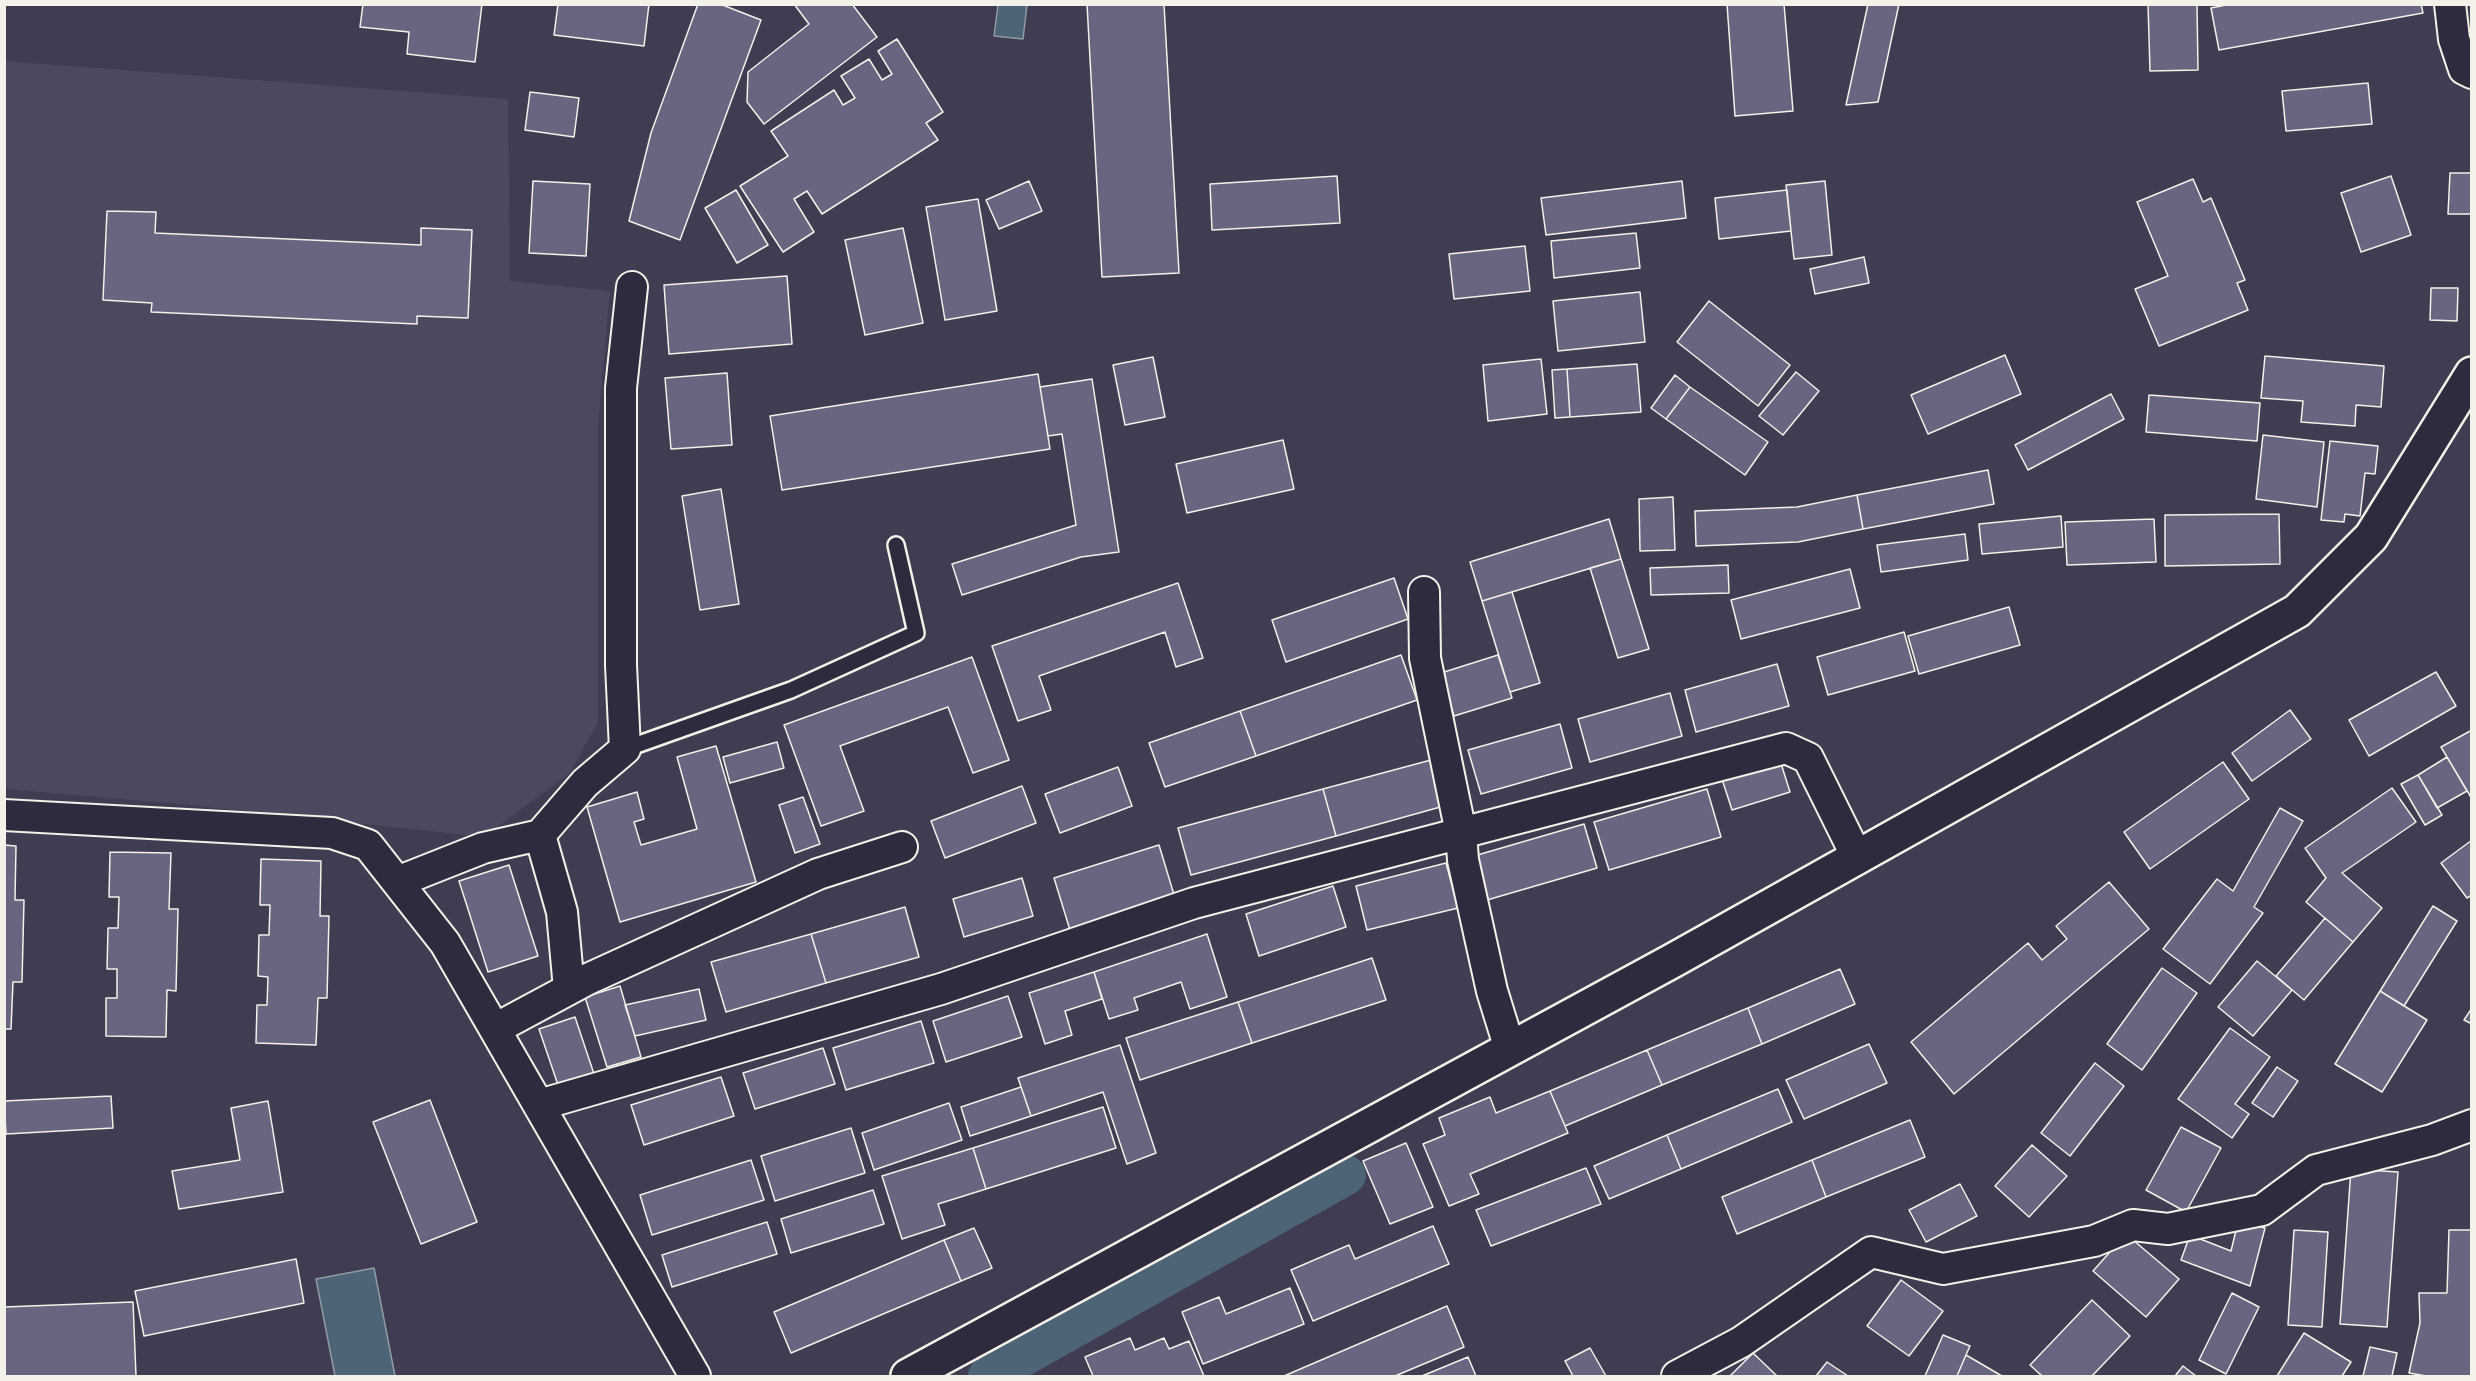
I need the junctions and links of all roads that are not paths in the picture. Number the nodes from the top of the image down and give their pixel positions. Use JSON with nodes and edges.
{"nodes":[{"id":1,"x":2450,"y":4,"type":"edge"},
{"id":2,"x":2472,"y":72,"type":"edge"},
{"id":3,"x":632,"y":287,"type":"dead end"},
{"id":4,"x":2472,"y":374,"type":"edge"},
{"id":5,"x":896,"y":545,"type":"dead end"},
{"id":6,"x":1424,"y":592,"type":"dead end"},
{"id":7,"x":625,"y":749,"type":"junction"},
{"id":8,"x":4,"y":815,"type":"edge"},
{"id":9,"x":1461,"y":833,"type":"junction"},
{"id":10,"x":540,"y":835,"type":"junction"},
{"id":11,"x":902,"y":847,"type":"dead end"},
{"id":12,"x":1857,"y":857,"type":"junction"},
{"id":13,"x":397,"y":882,"type":"junction"},
{"id":14,"x":569,"y":989,"type":"junction"},
{"id":15,"x":495,"y":1029,"type":"junction"},
{"id":16,"x":1510,"y":1049,"type":"junction"},
{"id":17,"x":539,"y":1106,"type":"junction"},
{"id":18,"x":2472,"y":1125,"type":"edge"},
{"id":19,"x":695,"y":1377,"type":"edge"},
{"id":20,"x":908,"y":1377,"type":"edge"},
{"id":21,"x":1677,"y":1377,"type":"edge"}],
"edges":[{"from":1,"to":2,"type":"street"},
{"from":3,"to":7,"type":"street"},
{"from":4,"to":12,"type":"street"},
{"from":5,"to":7,"type":"lane"},
{"from":6,"to":9,"type":"street"},
{"from":7,"to":10,"type":"street"},
{"from":8,"to":13,"type":"street"},
{"from":9,"to":12,"type":"street"},
{"from":9,"to":16,"type":"street"},
{"from":9,"to":17,"type":"street"},
{"from":10,"to":13,"type":"street"},
{"from":10,"to":14,"type":"street"},
{"from":11,"to":14,"type":"street"},
{"from":12,"to":16,"type":"street"},
{"from":13,"to":15,"type":"street"},
{"from":14,"to":15,"type":"street"},
{"from":15,"to":17,"type":"street"},
{"from":16,"to":20,"type":"street"},
{"from":17,"to":19,"type":"street"},
{"from":18,"to":21,"type":"street"}]}
